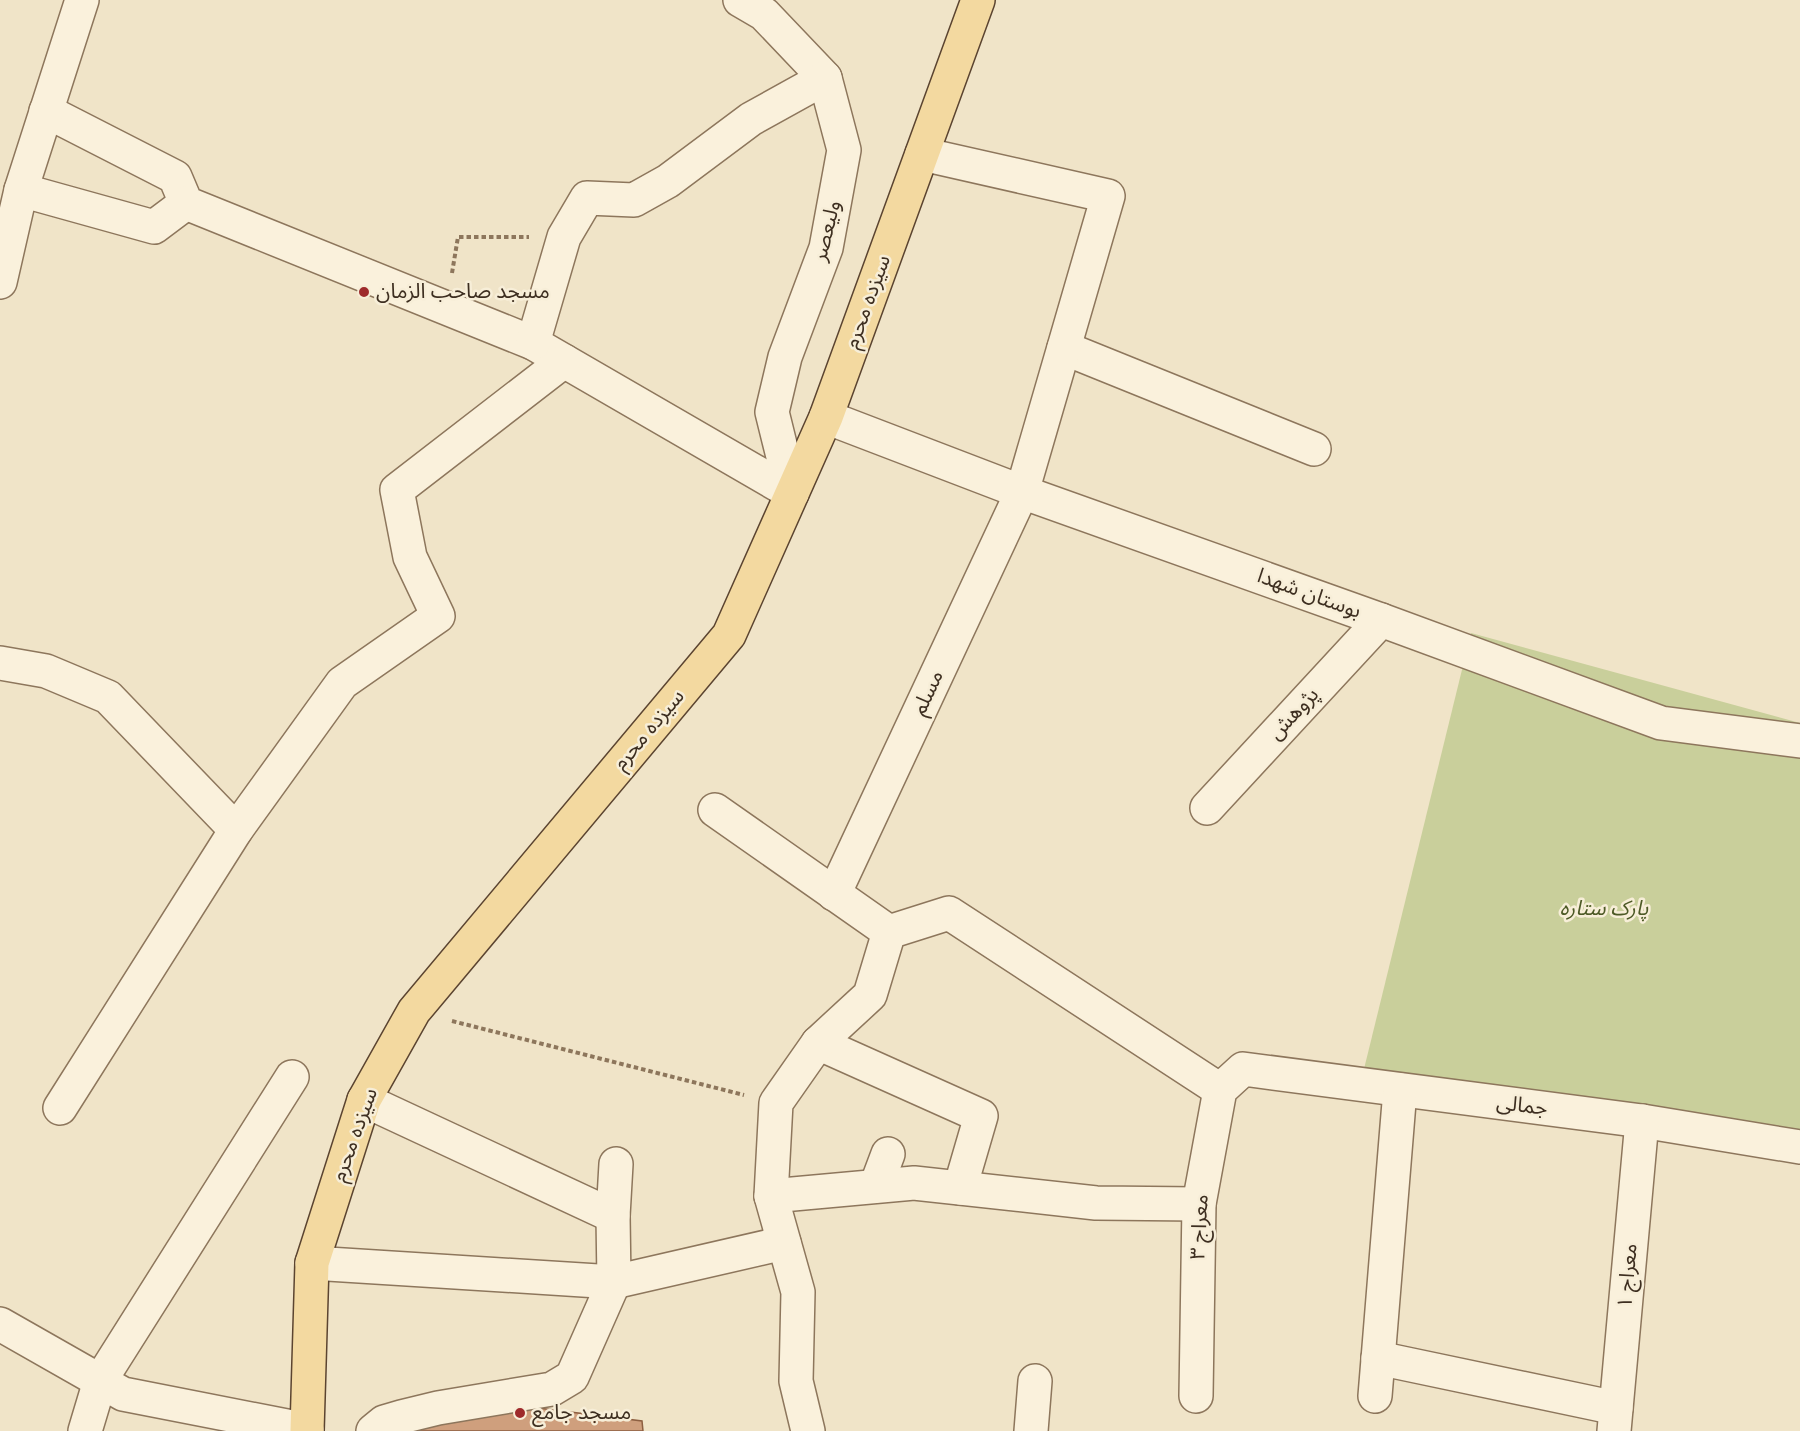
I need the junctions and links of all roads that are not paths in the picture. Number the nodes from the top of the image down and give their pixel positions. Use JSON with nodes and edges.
{"nodes":[{"id":1,"x":82,"y":0,"type":"edge"},
{"id":2,"x":742,"y":0,"type":"edge"},
{"id":3,"x":978,"y":0,"type":"edge"},
{"id":4,"x":825,"y":78,"type":"junction"},
{"id":5,"x":45,"y":111,"type":"junction"},
{"id":6,"x":922,"y":154,"type":"junction"},
{"id":7,"x":21,"y":190,"type":"junction"},
{"id":8,"x":186,"y":203,"type":"junction"},
{"id":9,"x":0,"y":282,"type":"edge"},
{"id":10,"x":533,"y":343,"type":"junction"},
{"id":11,"x":1064,"y":348,"type":"junction"},
{"id":12,"x":564,"y":361,"type":"junction"},
{"id":13,"x":826,"y":417,"type":"junction"},
{"id":14,"x":1314,"y":449,"type":"dead end"},
{"id":15,"x":1022,"y":492,"type":"junction"},
{"id":16,"x":792,"y":493,"type":"junction"},
{"id":17,"x":1381,"y":620,"type":"junction"},
{"id":18,"x":0,"y":663,"type":"edge"},
{"id":19,"x":1800,"y":741,"type":"edge"},
{"id":20,"x":1207,"y":808,"type":"dead end"},
{"id":21,"x":715,"y":810,"type":"dead end"},
{"id":22,"x":236,"y":830,"type":"junction"},
{"id":23,"x":834,"y":894,"type":"junction"},
{"id":24,"x":889,"y":932,"type":"junction"},
{"id":25,"x":819,"y":1043,"type":"junction"},
{"id":26,"x":292,"y":1077,"type":"dead end"},
{"id":27,"x":1231,"y":1079,"type":"junction"},
{"id":28,"x":1400,"y":1090,"type":"junction"},
{"id":29,"x":364,"y":1100,"type":"junction"},
{"id":30,"x":60,"y":1108,"type":"dead end"},
{"id":31,"x":1642,"y":1121,"type":"junction"},
{"id":32,"x":1800,"y":1147,"type":"edge"},
{"id":33,"x":888,"y":1154,"type":"dead end"},
{"id":34,"x":616,"y":1164,"type":"dead end"},
{"id":35,"x":876,"y":1186,"type":"junction"},
{"id":36,"x":960,"y":1188,"type":"junction"},
{"id":37,"x":771,"y":1196,"type":"junction"},
{"id":38,"x":1199,"y":1204,"type":"junction"},
{"id":39,"x":613,"y":1216,"type":"junction"},
{"id":40,"x":784,"y":1243,"type":"junction"},
{"id":41,"x":312,"y":1263,"type":"junction"},
{"id":42,"x":614,"y":1282,"type":"junction"},
{"id":43,"x":0,"y":1324,"type":"edge"},
{"id":44,"x":1378,"y":1358,"type":"junction"},
{"id":45,"x":100,"y":1381,"type":"junction"},
{"id":46,"x":1035,"y":1381,"type":"dead end"},
{"id":47,"x":1196,"y":1396,"type":"dead end"},
{"id":48,"x":1375,"y":1396,"type":"dead end"},
{"id":49,"x":1615,"y":1419,"type":"edge"},
{"id":50,"x":307,"y":1430,"type":"edge"},
{"id":51,"x":85,"y":1431,"type":"edge"},
{"id":52,"x":373,"y":1431,"type":"edge"},
{"id":53,"x":808,"y":1431,"type":"edge"},
{"id":54,"x":1031,"y":1431,"type":"edge"}],
"edges":[{"from":1,"to":5,"type":"street"},
{"from":2,"to":4,"type":"street","name":"ولیعصر"},
{"from":3,"to":6,"type":"main road","name":"سیزده محرم"},
{"from":4,"to":10,"type":"street"},
{"from":4,"to":16,"type":"street","name":"ولیعصر"},
{"from":5,"to":7,"type":"street"},
{"from":5,"to":8,"type":"street"},
{"from":6,"to":11,"type":"street","name":"مسلم"},
{"from":6,"to":13,"type":"main road","name":"سیزده محرم"},
{"from":7,"to":8,"type":"street"},
{"from":7,"to":9,"type":"street"},
{"from":8,"to":10,"type":"street"},
{"from":10,"to":12,"type":"street"},
{"from":11,"to":14,"type":"street"},
{"from":11,"to":15,"type":"street","name":"مسلم"},
{"from":12,"to":16,"type":"street"},
{"from":12,"to":22,"type":"street"},
{"from":13,"to":15,"type":"street","name":"بوستان شهدا"},
{"from":13,"to":16,"type":"main road","name":"سیزده محرم"},
{"from":15,"to":17,"type":"street","name":"بوستان شهدا"},
{"from":15,"to":23,"type":"street","name":"مسلم"},
{"from":16,"to":29,"type":"main road","name":"سیزده محرم"},
{"from":17,"to":19,"type":"street","name":"بوستان شهدا"},
{"from":17,"to":20,"type":"street","name":"پژوهش"},
{"from":18,"to":22,"type":"street"},
{"from":21,"to":23,"type":"street"},
{"from":22,"to":30,"type":"street"},
{"from":23,"to":24,"type":"street"},
{"from":24,"to":25,"type":"street"},
{"from":24,"to":27,"type":"street"},
{"from":25,"to":36,"type":"street"},
{"from":25,"to":37,"type":"street"},
{"from":26,"to":45,"type":"street"},
{"from":27,"to":28,"type":"street","name":"جمالی"},
{"from":27,"to":38,"type":"street","name":"معراج ۳"},
{"from":28,"to":31,"type":"street","name":"جمالی"},
{"from":28,"to":44,"type":"street"},
{"from":29,"to":39,"type":"street"},
{"from":29,"to":41,"type":"main road","name":"سیزده محرم"},
{"from":31,"to":32,"type":"street","name":"جمالی"},
{"from":31,"to":49,"type":"street","name":"معراج ۱"},
{"from":33,"to":35,"type":"street"},
{"from":34,"to":39,"type":"street"},
{"from":35,"to":36,"type":"street"},
{"from":35,"to":37,"type":"street"},
{"from":36,"to":38,"type":"street"},
{"from":37,"to":40,"type":"street"},
{"from":38,"to":47,"type":"street","name":"معراج ۳"},
{"from":39,"to":42,"type":"street"},
{"from":40,"to":42,"type":"street"},
{"from":40,"to":53,"type":"street"},
{"from":41,"to":42,"type":"street"},
{"from":41,"to":50,"type":"main road","name":"سیزده محرم"},
{"from":42,"to":52,"type":"street"},
{"from":43,"to":45,"type":"street"},
{"from":44,"to":48,"type":"street"},
{"from":44,"to":49,"type":"street"},
{"from":45,"to":50,"type":"street"},
{"from":45,"to":51,"type":"street"},
{"from":46,"to":54,"type":"street"}]}
